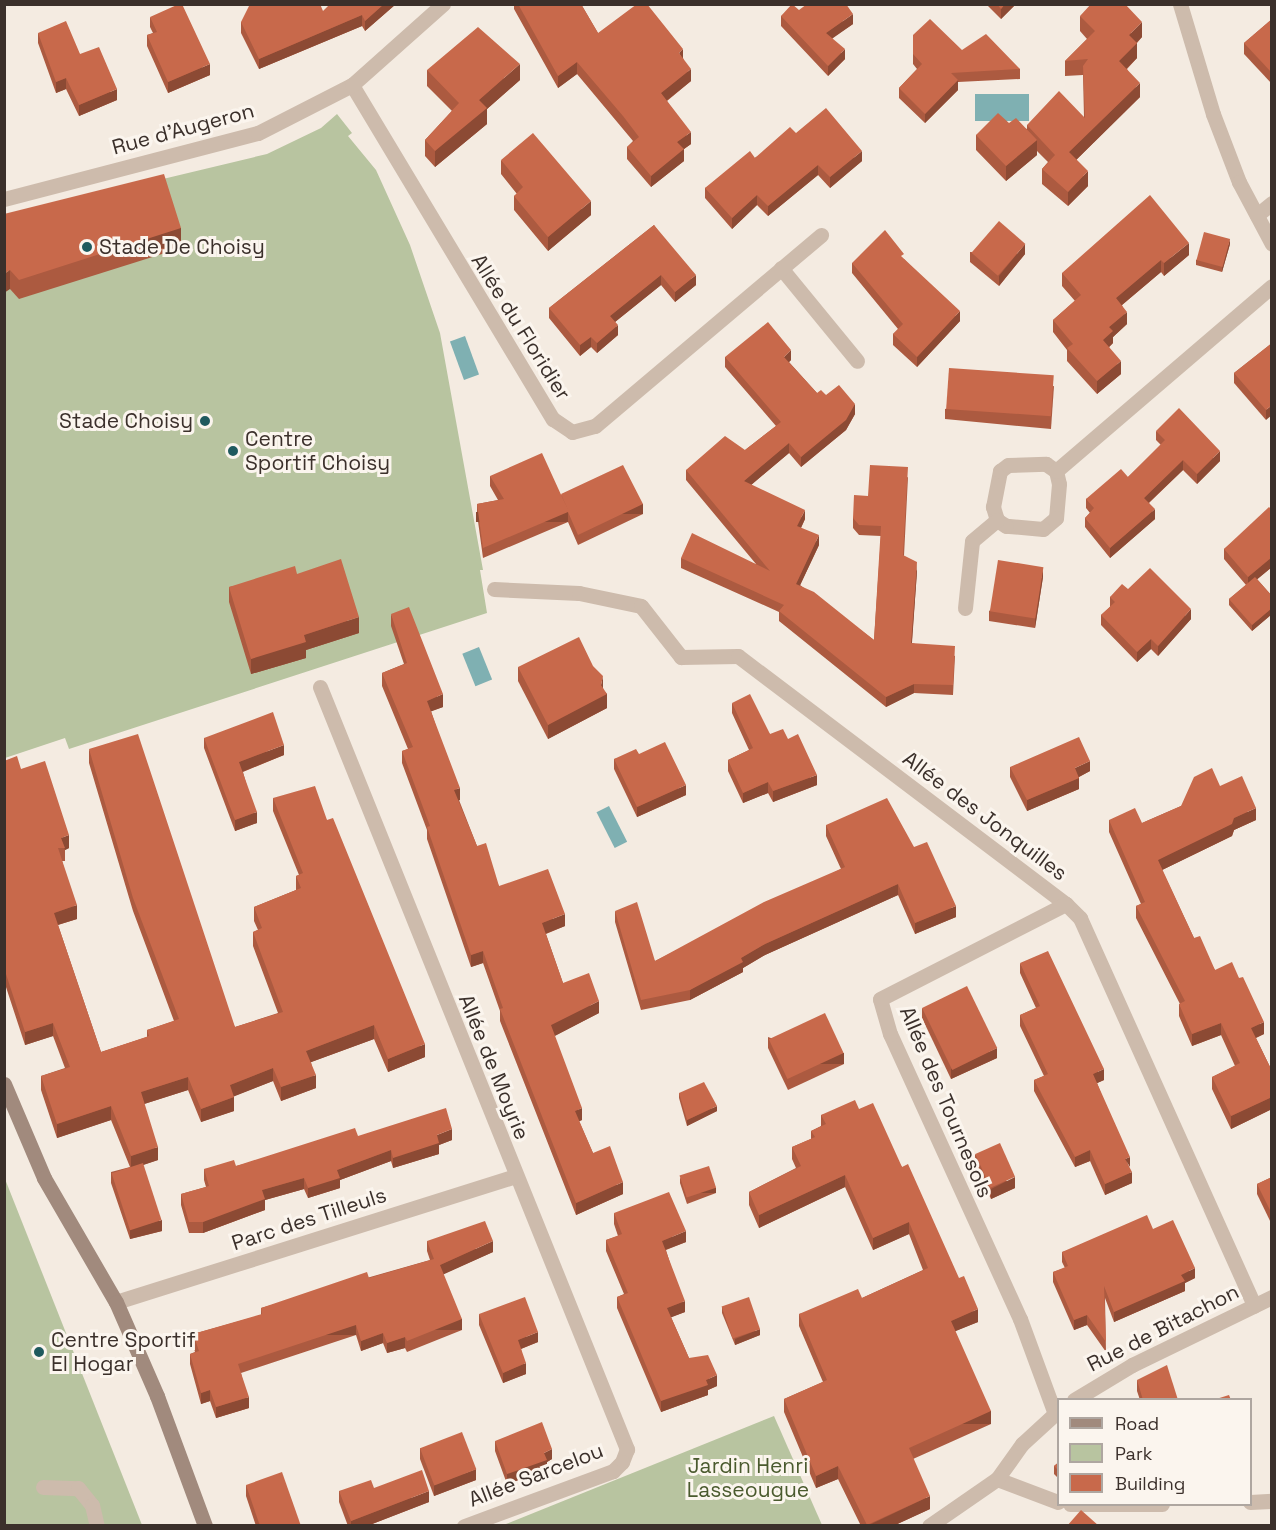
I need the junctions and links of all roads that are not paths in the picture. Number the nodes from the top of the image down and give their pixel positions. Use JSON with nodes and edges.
{"nodes":[{"id":1,"x":443,"y":4,"type":"edge"},
{"id":2,"x":1180,"y":4,"type":"edge"},
{"id":3,"x":352,"y":85,"type":"junction"},
{"id":4,"x":4,"y":199,"type":"edge"},
{"id":5,"x":1272,"y":203,"type":"edge"},
{"id":6,"x":1257,"y":215,"type":"junction"},
{"id":7,"x":821,"y":235,"type":"dead end"},
{"id":8,"x":1272,"y":244,"type":"edge"},
{"id":9,"x":781,"y":268,"type":"junction"},
{"id":10,"x":1272,"y":286,"type":"edge"},
{"id":11,"x":857,"y":361,"type":"dead end"},
{"id":12,"x":1056,"y":471,"type":"junction"},
{"id":13,"x":997,"y":520,"type":"junction"},
{"id":14,"x":494,"y":589,"type":"dead end"},
{"id":15,"x":965,"y":608,"type":"dead end"},
{"id":16,"x":320,"y":687,"type":"dead end"},
{"id":17,"x":1066,"y":904,"type":"junction"},
{"id":18,"x":4,"y":1084,"type":"edge"},
{"id":19,"x":515,"y":1176,"type":"junction"},
{"id":20,"x":1272,"y":1297,"type":"edge"},
{"id":21,"x":116,"y":1302,"type":"junction"},
{"id":22,"x":1254,"y":1306,"type":"junction"},
{"id":23,"x":1077,"y":1398,"type":"edge"},
{"id":24,"x":1057,"y":1412,"type":"edge"},
{"id":25,"x":622,"y":1462,"type":"joint"},
{"id":26,"x":997,"y":1479,"type":"junction"},
{"id":27,"x":43,"y":1487,"type":"dead end"},
{"id":28,"x":1057,"y":1501,"type":"edge"},
{"id":29,"x":1272,"y":1501,"type":"edge"},
{"id":30,"x":1252,"y":1502,"type":"edge"},
{"id":31,"x":473,"y":1524,"type":"edge"},
{"id":32,"x":97,"y":1526,"type":"edge"},
{"id":33,"x":205,"y":1526,"type":"edge"},
{"id":34,"x":929,"y":1526,"type":"edge"}],
"edges":[{"from":1,"to":3,"type":"street","name":"Rue d'Augeron"},
{"from":2,"to":6,"type":"street"},
{"from":3,"to":4,"type":"street","name":"Rue d'Augeron"},
{"from":3,"to":9,"type":"street","name":"Allée du Floridier"},
{"from":5,"to":6,"type":"street"},
{"from":6,"to":8,"type":"street"},
{"from":7,"to":9,"type":"street","name":"Allée du Floridier"},
{"from":9,"to":11,"type":"street"},
{"from":10,"to":12,"type":"street"},
{"from":12,"to":13,"type":"street"},
{"from":12,"to":13,"type":"street"},
{"from":13,"to":15,"type":"street"},
{"from":14,"to":17,"type":"street","name":"Allée des Jonquilles"},
{"from":16,"to":19,"type":"street","name":"Allée de Moyrie"},
{"from":17,"to":22,"type":"street","name":"Allée des Jonquilles"},
{"from":17,"to":24,"type":"street","name":"Allée des Tournesols"},
{"from":18,"to":21,"type":"street"},
{"from":19,"to":21,"type":"street","name":"Parc des Tilleuls"},
{"from":19,"to":25,"type":"street","name":"Allée de Moyrie"},
{"from":20,"to":22,"type":"street","name":"Rue de Bitachon"},
{"from":21,"to":33,"type":"street"},
{"from":22,"to":23,"type":"street","name":"Rue de Bitachon"},
{"from":24,"to":26,"type":"street"},
{"from":25,"to":31,"type":"street","name":"Allée Sarcelou"},
{"from":26,"to":28,"type":"street"},
{"from":26,"to":34,"type":"street"},
{"from":27,"to":32,"type":"street"},
{"from":29,"to":30,"type":"street"}]}
